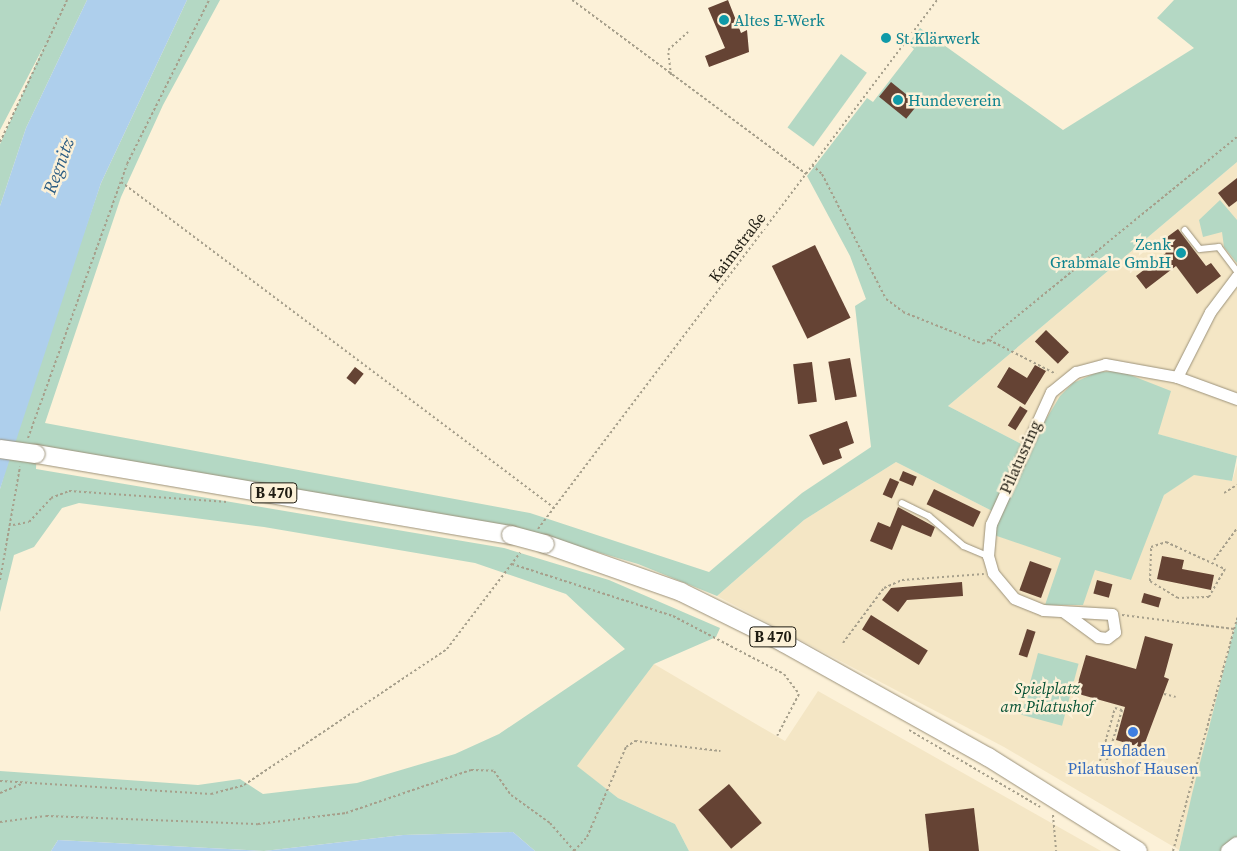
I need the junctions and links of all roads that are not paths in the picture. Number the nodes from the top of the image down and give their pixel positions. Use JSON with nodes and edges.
{"nodes":[{"id":1,"x":1185,"y":230,"type":"dead end"},
{"id":2,"x":1237,"y":271,"type":"edge"},
{"id":3,"x":1237,"y":276,"type":"edge"},
{"id":4,"x":1177,"y":377,"type":"junction"},
{"id":5,"x":1237,"y":398,"type":"edge"},
{"id":6,"x":0,"y":448,"type":"edge"},
{"id":7,"x":902,"y":503,"type":"dead end"},
{"id":8,"x":988,"y":556,"type":"junction"},
{"id":9,"x":1064,"y":612,"type":"junction"},
{"id":10,"x":1237,"y":844,"type":"edge"},
{"id":11,"x":1138,"y":851,"type":"edge"},
{"id":12,"x":1228,"y":851,"type":"edge"}],
"edges":[{"from":1,"to":2,"type":"lane"},
{"from":3,"to":4,"type":"street"},
{"from":4,"to":5,"type":"street","name":"Pilatusring"},
{"from":4,"to":8,"type":"street","name":"Pilatusring"},
{"from":6,"to":11,"type":"main road","number":"B 470","bridge":true},
{"from":7,"to":8,"type":"lane"},
{"from":8,"to":9,"type":"street","name":"Pilatusring"},
{"from":9,"to":9,"type":"street","name":"Pilatusring"},
{"from":10,"to":12,"type":"street"}]}
